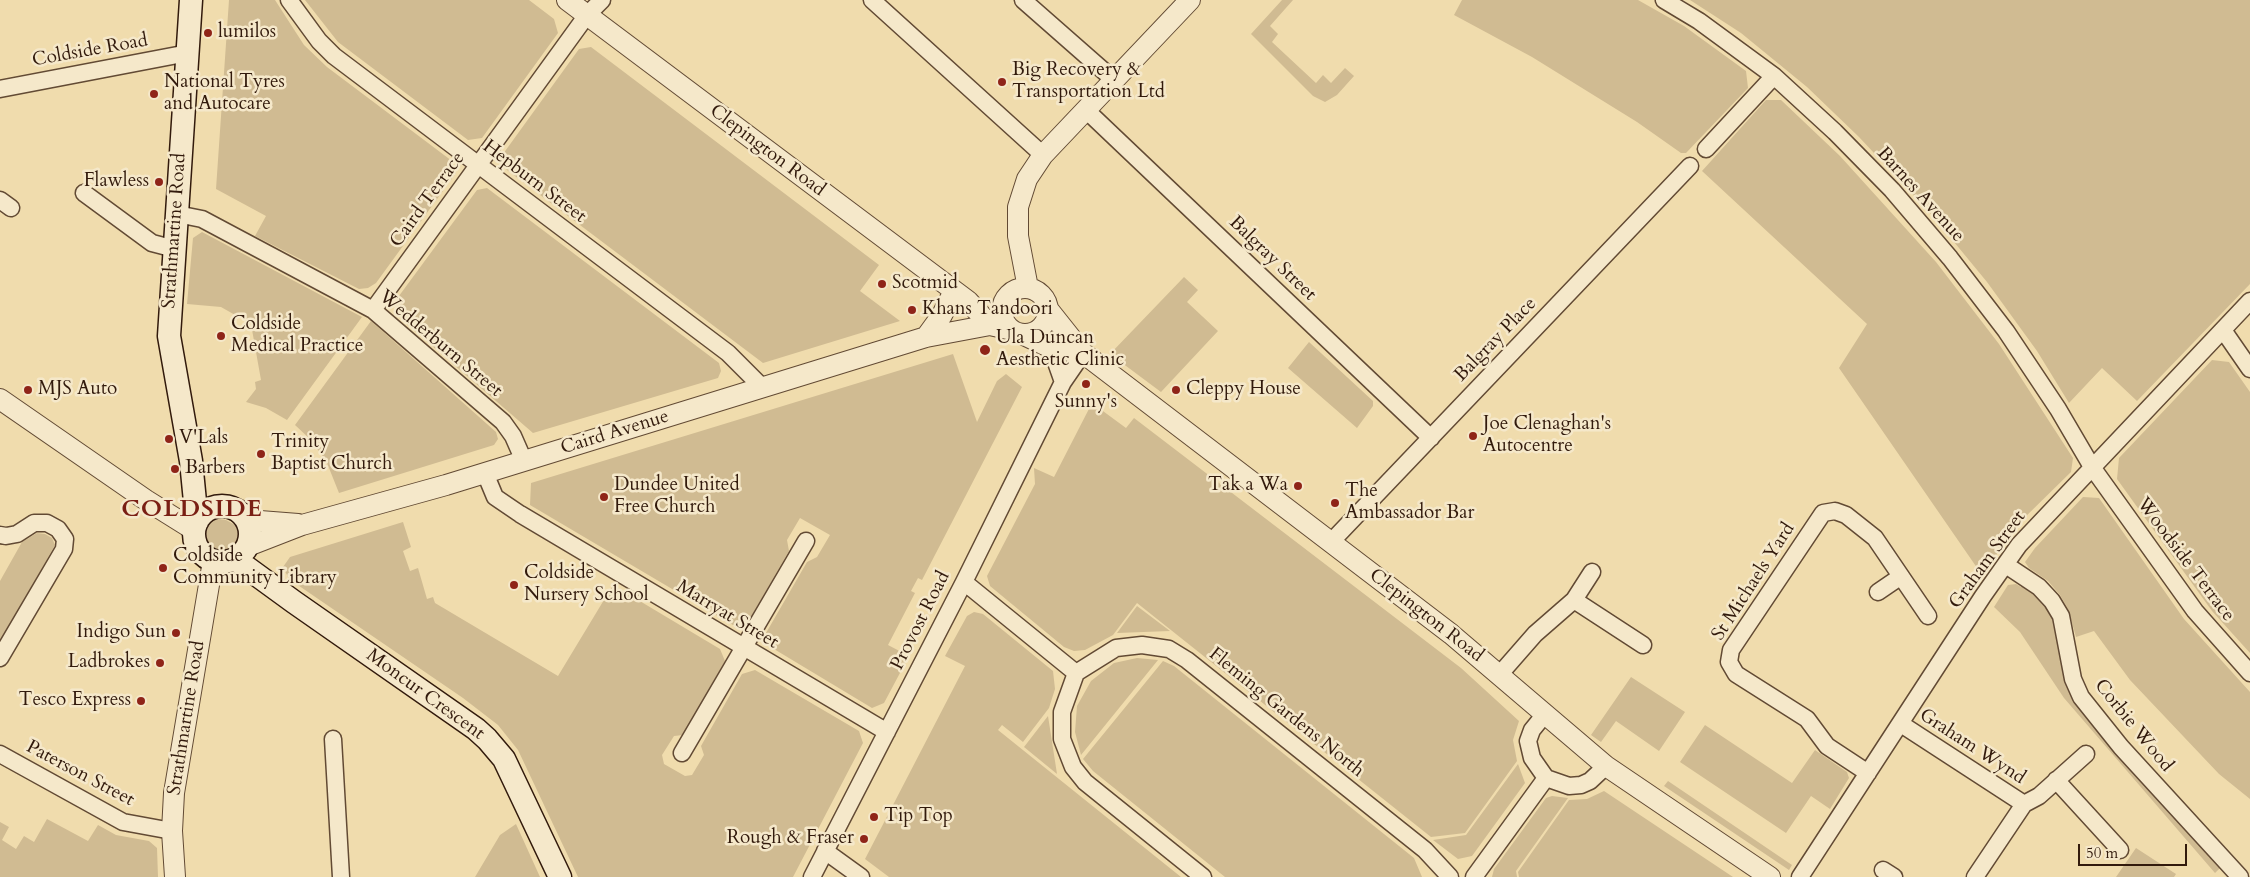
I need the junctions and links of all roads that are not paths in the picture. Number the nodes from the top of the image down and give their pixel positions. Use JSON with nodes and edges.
{"nodes":[{"id":1,"x":191,"y":0,"type":"edge"},
{"id":2,"x":289,"y":0,"type":"edge"},
{"id":3,"x":567,"y":0,"type":"edge"},
{"id":4,"x":602,"y":0,"type":"edge"},
{"id":5,"x":872,"y":0,"type":"edge"},
{"id":6,"x":1023,"y":0,"type":"edge"},
{"id":7,"x":1190,"y":0,"type":"edge"},
{"id":8,"x":1664,"y":0,"type":"edge"},
{"id":9,"x":587,"y":15,"type":"junction"},
{"id":10,"x":188,"y":54,"type":"junction"},
{"id":11,"x":1774,"y":76,"type":"junction"},
{"id":12,"x":1114,"y":80,"type":"junction"},
{"id":13,"x":0,"y":89,"type":"edge"},
{"id":14,"x":1086,"y":110,"type":"junction"},
{"id":15,"x":1706,"y":149,"type":"dead end"},
{"id":16,"x":1044,"y":154,"type":"junction"},
{"id":17,"x":478,"y":165,"type":"junction"},
{"id":18,"x":1690,"y":166,"type":"dead end"},
{"id":19,"x":84,"y":193,"type":"dead end"},
{"id":20,"x":177,"y":214,"type":"junction"},
{"id":21,"x":174,"y":249,"type":"junction"},
{"id":22,"x":1028,"y":288,"type":"junction"},
{"id":23,"x":961,"y":296,"type":"junction"},
{"id":24,"x":2250,"y":301,"type":"edge"},
{"id":25,"x":1002,"y":306,"type":"junction"},
{"id":26,"x":1048,"y":309,"type":"junction"},
{"id":27,"x":373,"y":310,"type":"junction"},
{"id":28,"x":990,"y":325,"type":"junction"},
{"id":29,"x":2222,"y":330,"type":"junction"},
{"id":30,"x":1017,"y":332,"type":"junction"},
{"id":31,"x":926,"y":337,"type":"junction"},
{"id":32,"x":1052,"y":348,"type":"junction"},
{"id":33,"x":1083,"y":353,"type":"junction"},
{"id":34,"x":2250,"y":368,"type":"edge"},
{"id":35,"x":1063,"y":382,"type":"junction"},
{"id":36,"x":763,"y":388,"type":"junction"},
{"id":37,"x":0,"y":399,"type":"edge"},
{"id":38,"x":1431,"y":438,"type":"junction"},
{"id":39,"x":191,"y":461,"type":"junction"},
{"id":40,"x":524,"y":461,"type":"junction"},
{"id":41,"x":2092,"y":467,"type":"junction"},
{"id":42,"x":484,"y":473,"type":"junction"},
{"id":43,"x":225,"y":506,"type":"junction"},
{"id":44,"x":246,"y":520,"type":"junction"},
{"id":45,"x":302,"y":525,"type":"junction"},
{"id":46,"x":195,"y":526,"type":"junction"},
{"id":47,"x":0,"y":535,"type":"edge"},
{"id":48,"x":806,"y":541,"type":"dead end"},
{"id":49,"x":1332,"y":542,"type":"junction"},
{"id":50,"x":242,"y":552,"type":"junction"},
{"id":51,"x":213,"y":561,"type":"junction"},
{"id":52,"x":2006,"y":565,"type":"junction"},
{"id":53,"x":1592,"y":572,"type":"dead end"},
{"id":54,"x":1900,"y":577,"type":"junction"},
{"id":55,"x":964,"y":582,"type":"junction"},
{"id":56,"x":1878,"y":592,"type":"dead end"},
{"id":57,"x":1574,"y":600,"type":"junction"},
{"id":58,"x":1928,"y":616,"type":"dead end"},
{"id":59,"x":1643,"y":645,"type":"dead end"},
{"id":60,"x":745,"y":648,"type":"junction"},
{"id":61,"x":0,"y":658,"type":"edge"},
{"id":62,"x":1076,"y":673,"type":"junction"},
{"id":63,"x":2250,"y":673,"type":"edge"},
{"id":64,"x":1500,"y":674,"type":"junction"},
{"id":65,"x":1545,"y":714,"type":"junction"},
{"id":66,"x":1900,"y":724,"type":"junction"},
{"id":67,"x":886,"y":732,"type":"junction"},
{"id":68,"x":333,"y":739,"type":"dead end"},
{"id":69,"x":682,"y":753,"type":"dead end"},
{"id":70,"x":0,"y":754,"type":"edge"},
{"id":71,"x":2086,"y":754,"type":"dead end"},
{"id":72,"x":1606,"y":766,"type":"junction"},
{"id":73,"x":1868,"y":773,"type":"junction"},
{"id":74,"x":1546,"y":778,"type":"junction"},
{"id":75,"x":2056,"y":780,"type":"junction"},
{"id":76,"x":2024,"y":804,"type":"junction"},
{"id":77,"x":172,"y":830,"type":"junction"},
{"id":78,"x":2120,"y":850,"type":"dead end"},
{"id":79,"x":825,"y":851,"type":"junction"},
{"id":80,"x":175,"y":877,"type":"edge"},
{"id":81,"x":341,"y":877,"type":"edge"},
{"id":82,"x":560,"y":877,"type":"edge"},
{"id":83,"x":812,"y":877,"type":"edge"},
{"id":84,"x":861,"y":877,"type":"edge"},
{"id":85,"x":1203,"y":877,"type":"edge"},
{"id":86,"x":1450,"y":877,"type":"edge"},
{"id":87,"x":1474,"y":877,"type":"edge"},
{"id":88,"x":1770,"y":877,"type":"edge"},
{"id":89,"x":1800,"y":877,"type":"edge"},
{"id":90,"x":1975,"y":877,"type":"edge"},
{"id":91,"x":2240,"y":877,"type":"edge"}],
"edges":[{"from":1,"to":10,"type":"main road","name":"Strathmartine Road"},
{"from":2,"to":17,"type":"street","name":"Hepburn Street"},
{"from":3,"to":9,"type":"street","name":"Clepington Road"},
{"from":4,"to":9,"type":"street","name":"Caird Terrace"},
{"from":5,"to":16,"type":"street"},
{"from":6,"to":12,"type":"street"},
{"from":7,"to":12,"type":"street"},
{"from":8,"to":11,"type":"street","name":"Barnes Avenue"},
{"from":9,"to":17,"type":"street","name":"Caird Terrace"},
{"from":9,"to":23,"type":"street","name":"Clepington Road"},
{"from":10,"to":13,"type":"street","name":"Coldside Road"},
{"from":10,"to":20,"type":"main road","name":"Strathmartine Road"},
{"from":11,"to":15,"type":"street"},
{"from":11,"to":41,"type":"street","name":"Barnes Avenue"},
{"from":12,"to":14,"type":"street"},
{"from":14,"to":16,"type":"street"},
{"from":14,"to":38,"type":"street","name":"Balgray Street"},
{"from":16,"to":22,"type":"street"},
{"from":17,"to":27,"type":"street","name":"Caird Terrace"},
{"from":17,"to":36,"type":"street","name":"Hepburn Street"},
{"from":18,"to":38,"type":"street","name":"Balgray Place"},
{"from":19,"to":21,"type":"street"},
{"from":20,"to":21,"type":"main road","name":"Strathmartine Road"},
{"from":20,"to":27,"type":"street","name":"Wedderburn Street"},
{"from":21,"to":39,"type":"main road","name":"Strathmartine Road"},
{"from":22,"to":25,"type":"street"},
{"from":22,"to":26,"type":"street","name":"Clepington Road"},
{"from":23,"to":25,"type":"street","name":"Clepington Road"},
{"from":23,"to":28,"type":"street","name":"Clepington Road"},
{"from":23,"to":31,"type":"street"},
{"from":24,"to":29,"type":"street","name":"Graham Street"},
{"from":25,"to":30,"type":"street"},
{"from":26,"to":30,"type":"street"},
{"from":26,"to":33,"type":"street","name":"Clepington Road"},
{"from":27,"to":40,"type":"street","name":"Wedderburn Street"},
{"from":28,"to":30,"type":"street","name":"Clepington Road"},
{"from":28,"to":31,"type":"street","name":"Caird Avenue"},
{"from":29,"to":34,"type":"street"},
{"from":29,"to":41,"type":"street","name":"Graham Street"},
{"from":30,"to":32,"type":"street","name":"Clepington Road"},
{"from":31,"to":36,"type":"street","name":"Caird Avenue"},
{"from":32,"to":33,"type":"street","name":"Clepington Road"},
{"from":32,"to":35,"type":"street"},
{"from":33,"to":35,"type":"street","name":"Provost Road"},
{"from":33,"to":49,"type":"street","name":"Clepington Road"},
{"from":35,"to":55,"type":"street","name":"Provost Road"},
{"from":36,"to":40,"type":"street","name":"Caird Avenue"},
{"from":37,"to":46,"type":"street"},
{"from":38,"to":49,"type":"street","name":"Balgray Place"},
{"from":39,"to":43,"type":"main road","name":"Strathmartine Road"},
{"from":39,"to":46,"type":"main road","name":"Strathmartine Road"},
{"from":40,"to":42,"type":"street","name":"Caird Avenue"},
{"from":41,"to":52,"type":"street","name":"Graham Street"},
{"from":41,"to":63,"type":"street","name":"Woodside Terrace"},
{"from":42,"to":45,"type":"street","name":"Caird Avenue"},
{"from":42,"to":60,"type":"street","name":"Marryat Street"},
{"from":43,"to":44,"type":"main road"},
{"from":43,"to":46,"type":"main road"},
{"from":44,"to":45,"type":"street","name":"Caird Avenue"},
{"from":44,"to":50,"type":"main road"},
{"from":45,"to":50,"type":"street","name":"Caird Avenue"},
{"from":46,"to":51,"type":"main road"},
{"from":47,"to":61,"type":"street"},
{"from":48,"to":60,"type":"street"},
{"from":49,"to":64,"type":"street","name":"Clepington Road"},
{"from":50,"to":51,"type":"main road"},
{"from":50,"to":82,"type":"main road","name":"Moncur Crescent"},
{"from":51,"to":77,"type":"street","name":"Strathmartine Road"},
{"from":52,"to":66,"type":"street","name":"Graham Street"},
{"from":52,"to":91,"type":"street","name":"Corbie Wood"},
{"from":53,"to":57,"type":"street"},
{"from":54,"to":56,"type":"street"},
{"from":54,"to":58,"type":"street","name":"St Michaels Yard"},
{"from":54,"to":73,"type":"street","name":"St Michaels Yard"},
{"from":55,"to":62,"type":"street"},
{"from":55,"to":67,"type":"street","name":"Provost Road"},
{"from":57,"to":59,"type":"street"},
{"from":57,"to":64,"type":"street"},
{"from":60,"to":67,"type":"street","name":"Marryat Street"},
{"from":60,"to":69,"type":"street"},
{"from":62,"to":85,"type":"street"},
{"from":62,"to":86,"type":"street","name":"Fleming Gardens North"},
{"from":64,"to":65,"type":"street","name":"Clepington Road"},
{"from":65,"to":72,"type":"street","name":"Clepington Road"},
{"from":65,"to":74,"type":"street"},
{"from":66,"to":73,"type":"street","name":"Graham Street"},
{"from":66,"to":76,"type":"street","name":"Graham Wynd"},
{"from":67,"to":79,"type":"street","name":"Provost Road"},
{"from":68,"to":81,"type":"street"},
{"from":70,"to":77,"type":"street","name":"Paterson Street"},
{"from":71,"to":75,"type":"street"},
{"from":72,"to":74,"type":"street"},
{"from":72,"to":88,"type":"street","name":"Clepington Road"},
{"from":73,"to":89,"type":"street","name":"Graham Street"},
{"from":74,"to":87,"type":"street"},
{"from":75,"to":76,"type":"street"},
{"from":75,"to":78,"type":"street"},
{"from":76,"to":90,"type":"street","name":"Graham Wynd"},
{"from":77,"to":80,"type":"street","name":"Strathmartine Road"},
{"from":79,"to":83,"type":"street","name":"Provost Road"},
{"from":79,"to":84,"type":"street"}]}
